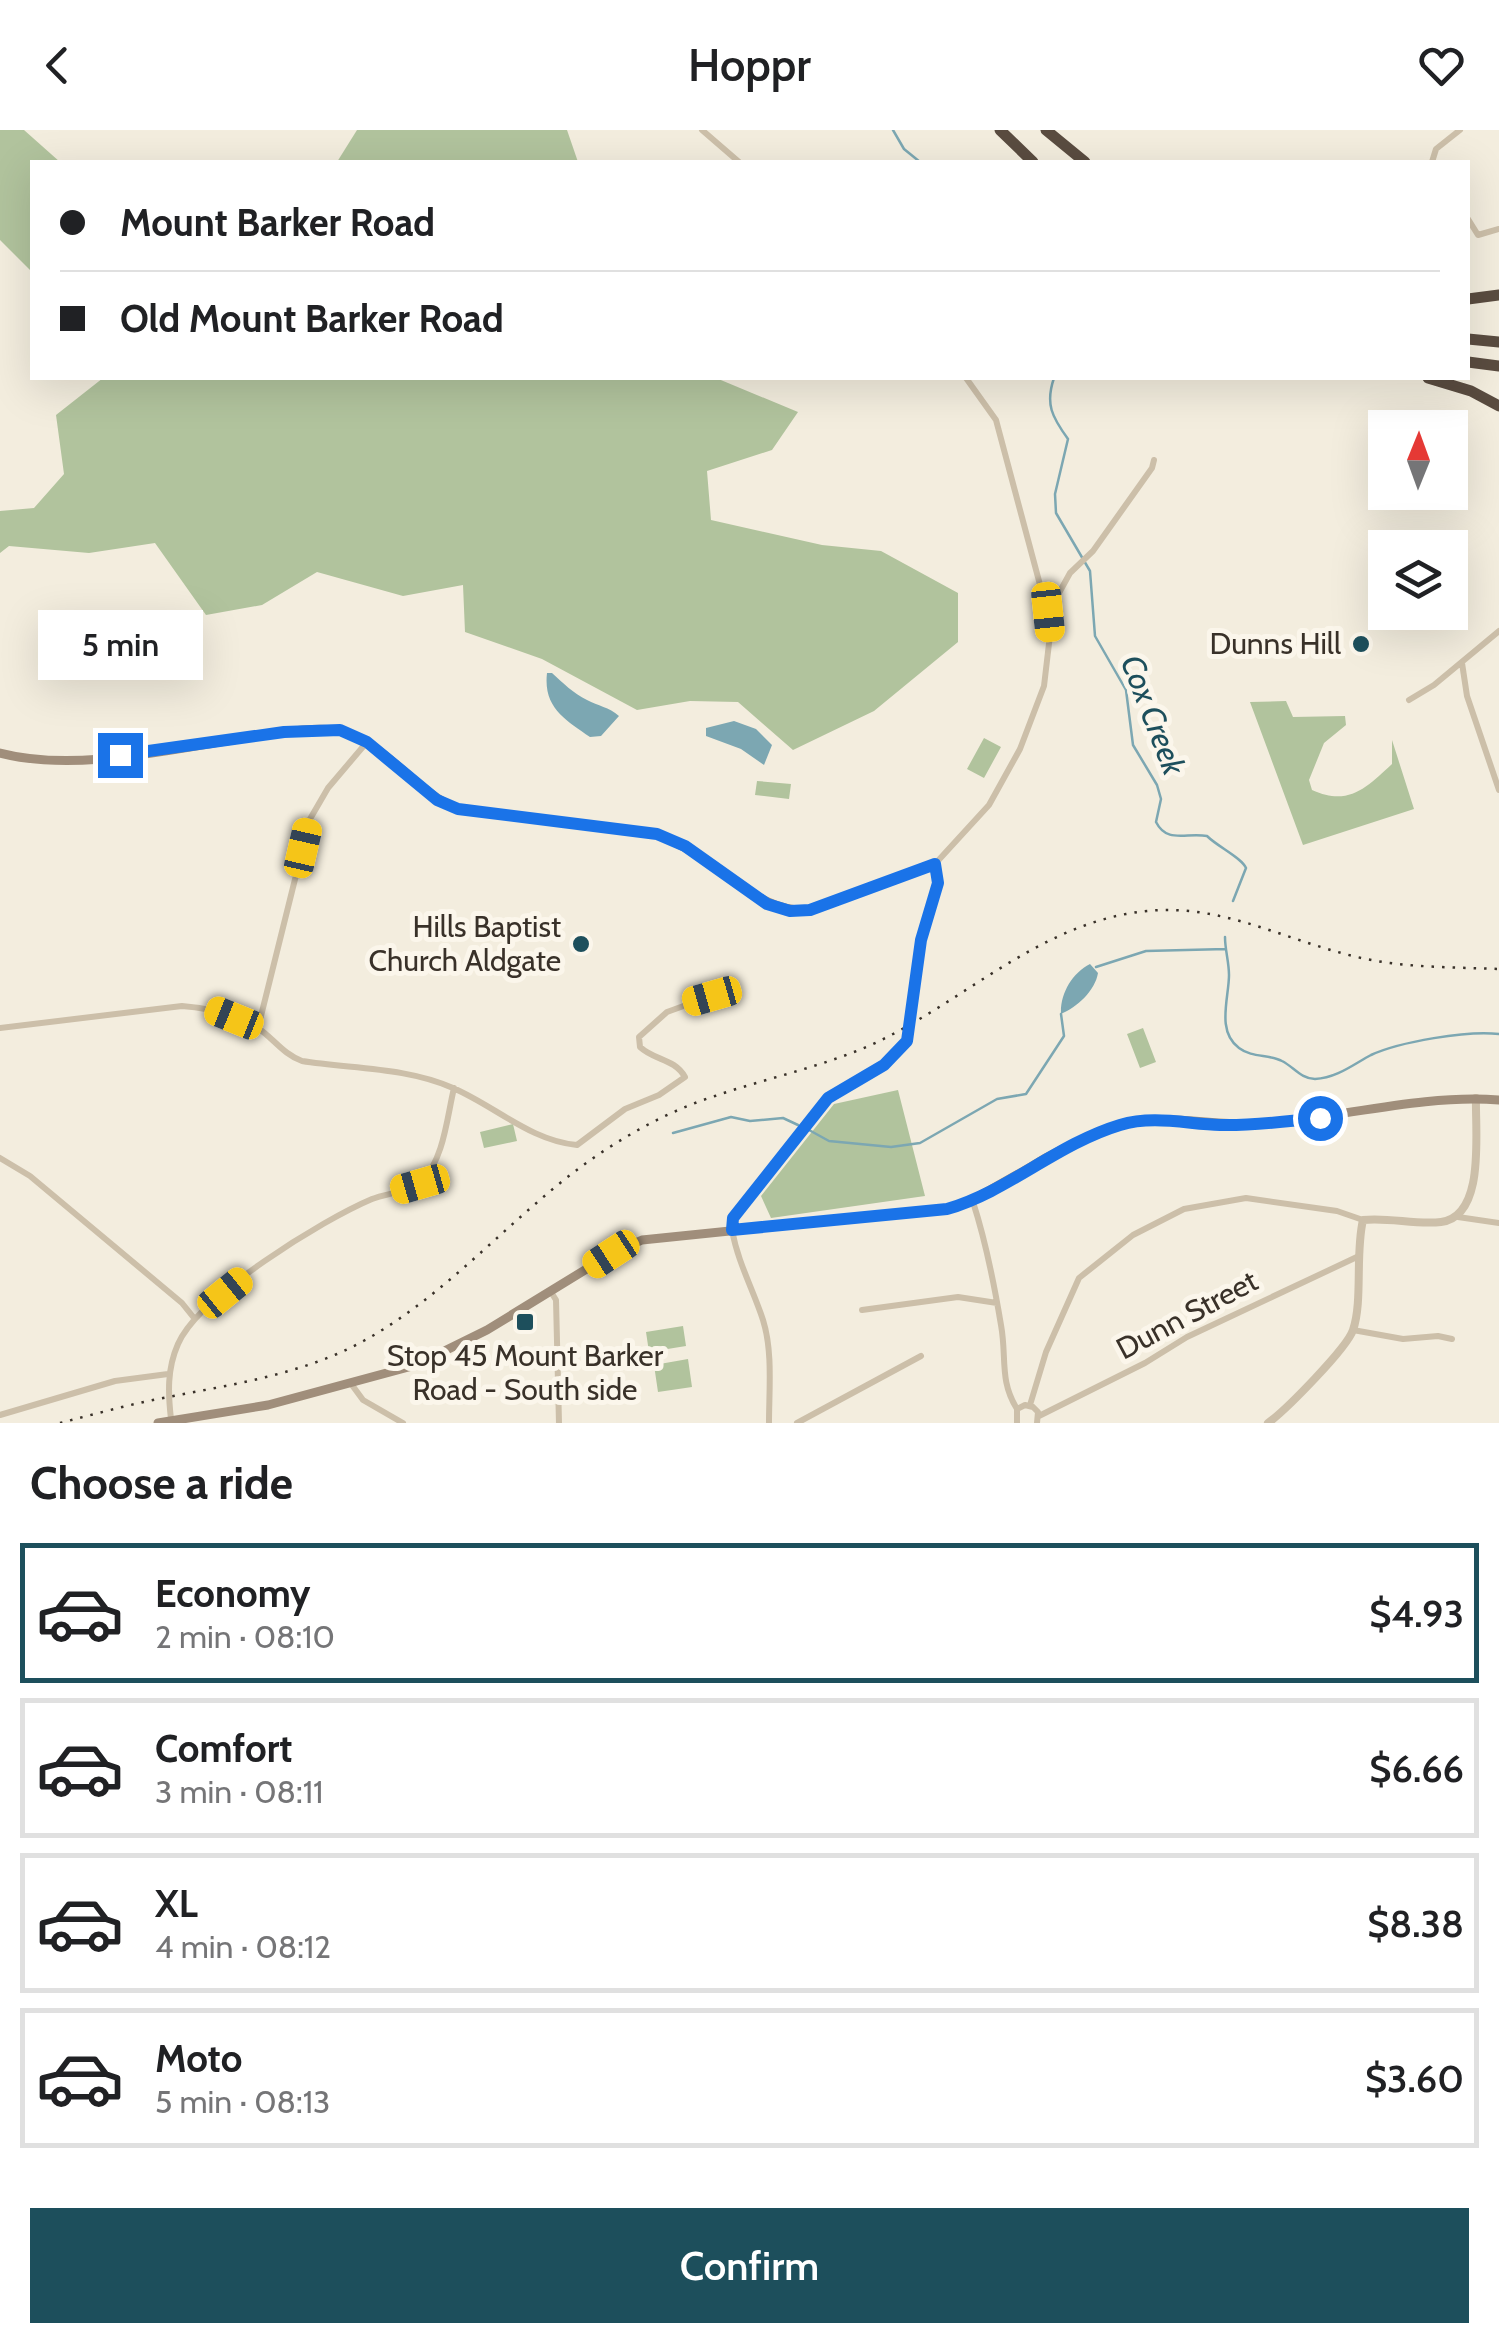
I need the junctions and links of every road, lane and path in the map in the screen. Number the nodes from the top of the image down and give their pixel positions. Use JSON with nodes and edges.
{"nodes":[{"id":1,"x":702,"y":130,"type":"edge"},
{"id":2,"x":1000,"y":130,"type":"edge"},
{"id":3,"x":1046,"y":130,"type":"edge"},
{"id":4,"x":1460,"y":130,"type":"edge"},
{"id":5,"x":738,"y":160,"type":"edge"},
{"id":6,"x":1031,"y":160,"type":"edge"},
{"id":7,"x":1083,"y":160,"type":"edge"},
{"id":8,"x":1433,"y":160,"type":"edge"},
{"id":9,"x":1470,"y":221,"type":"edge"},
{"id":10,"x":1499,"y":229,"type":"edge"},
{"id":11,"x":1499,"y":295,"type":"edge"},
{"id":12,"x":1470,"y":299,"type":"edge"},
{"id":13,"x":1470,"y":339,"type":"edge"},
{"id":14,"x":1499,"y":342,"type":"edge"},
{"id":15,"x":1470,"y":362,"type":"edge"},
{"id":16,"x":1499,"y":366,"type":"edge"},
{"id":17,"x":967,"y":380,"type":"edge"},
{"id":18,"x":1434,"y":380,"type":"edge"},
{"id":19,"x":1499,"y":406,"type":"edge"},
{"id":20,"x":1154,"y":460,"type":"dead end"},
{"id":21,"x":1048,"y":612,"type":"junction"},
{"id":22,"x":1499,"y":631,"type":"edge"},
{"id":23,"x":1462,"y":664,"type":"junction"},
{"id":24,"x":1408,"y":700,"type":"dead end"},
{"id":25,"x":367,"y":742,"type":"junction"},
{"id":26,"x":0,"y":753,"type":"edge"},
{"id":27,"x":1499,"y":790,"type":"edge"},
{"id":28,"x":935,"y":864,"type":"junction"},
{"id":29,"x":712,"y":996,"type":"dead end"},
{"id":30,"x":0,"y":1028,"type":"edge"},
{"id":31,"x":258,"y":1028,"type":"junction"},
{"id":32,"x":454,"y":1088,"type":"junction"},
{"id":33,"x":1476,"y":1098,"type":"junction"},
{"id":34,"x":1499,"y":1100,"type":"edge"},
{"id":35,"x":0,"y":1158,"type":"edge"},
{"id":36,"x":973,"y":1202,"type":"junction"},
{"id":37,"x":1458,"y":1217,"type":"junction"},
{"id":38,"x":1363,"y":1220,"type":"junction"},
{"id":39,"x":1499,"y":1223,"type":"edge"},
{"id":40,"x":732,"y":1230,"type":"junction"},
{"id":41,"x":1359,"y":1256,"type":"junction"},
{"id":42,"x":551,"y":1292,"type":"junction"},
{"id":43,"x":997,"y":1303,"type":"junction"},
{"id":44,"x":862,"y":1310,"type":"dead end"},
{"id":45,"x":194,"y":1318,"type":"junction"},
{"id":46,"x":1353,"y":1330,"type":"junction"},
{"id":47,"x":1452,"y":1339,"type":"dead end"},
{"id":48,"x":920,"y":1356,"type":"dead end"},
{"id":49,"x":168,"y":1374,"type":"junction"},
{"id":50,"x":352,"y":1385,"type":"junction"},
{"id":51,"x":1030,"y":1405,"type":"junction"},
{"id":52,"x":1018,"y":1410,"type":"junction"},
{"id":53,"x":0,"y":1415,"type":"edge"},
{"id":54,"x":171,"y":1419,"type":"junction"},
{"id":55,"x":1038,"y":1420,"type":"edge"},
{"id":56,"x":158,"y":1423,"type":"edge"},
{"id":57,"x":403,"y":1423,"type":"edge"},
{"id":58,"x":559,"y":1423,"type":"edge"},
{"id":59,"x":769,"y":1423,"type":"edge"},
{"id":60,"x":797,"y":1423,"type":"edge"},
{"id":61,"x":1017,"y":1423,"type":"edge"},
{"id":62,"x":1268,"y":1423,"type":"edge"}],
"edges":[{"from":1,"to":5,"type":"street"},
{"from":2,"to":6,"type":"highway"},
{"from":3,"to":7,"type":"highway"},
{"from":4,"to":8,"type":"street"},
{"from":9,"to":10,"type":"street"},
{"from":11,"to":12,"type":"highway"},
{"from":13,"to":14,"type":"highway"},
{"from":15,"to":16,"type":"highway"},
{"from":17,"to":21,"type":"street"},
{"from":18,"to":19,"type":"highway"},
{"from":20,"to":21,"type":"street"},
{"from":21,"to":28,"type":"street"},
{"from":22,"to":23,"type":"street"},
{"from":23,"to":24,"type":"street"},
{"from":23,"to":27,"type":"street"},
{"from":25,"to":26,"type":"main road"},
{"from":25,"to":28,"type":"main road"},
{"from":25,"to":31,"type":"street"},
{"from":28,"to":40,"type":"main road"},
{"from":29,"to":32,"type":"street"},
{"from":30,"to":31,"type":"street"},
{"from":31,"to":32,"type":"street"},
{"from":32,"to":45,"type":"street"},
{"from":33,"to":34,"type":"main road"},
{"from":33,"to":36,"type":"main road"},
{"from":33,"to":37,"type":"street"},
{"from":35,"to":45,"type":"street"},
{"from":36,"to":40,"type":"main road"},
{"from":36,"to":43,"type":"street"},
{"from":37,"to":38,"type":"street"},
{"from":37,"to":39,"type":"street"},
{"from":38,"to":41,"type":"street"},
{"from":38,"to":51,"type":"street"},
{"from":40,"to":42,"type":"main road"},
{"from":40,"to":59,"type":"street"},
{"from":41,"to":46,"type":"street"},
{"from":41,"to":55,"type":"street","name":"Dunn Street"},
{"from":42,"to":50,"type":"main road"},
{"from":42,"to":58,"type":"street"},
{"from":43,"to":44,"type":"street"},
{"from":43,"to":52,"type":"street"},
{"from":45,"to":49,"type":"street"},
{"from":46,"to":47,"type":"street"},
{"from":46,"to":62,"type":"street"},
{"from":48,"to":60,"type":"street"},
{"from":49,"to":53,"type":"street"},
{"from":49,"to":54,"type":"street"},
{"from":50,"to":54,"type":"main road"},
{"from":50,"to":57,"type":"street"},
{"from":51,"to":52,"type":"street"},
{"from":51,"to":55,"type":"street"},
{"from":52,"to":61,"type":"street"},
{"from":54,"to":56,"type":"main road"}]}
